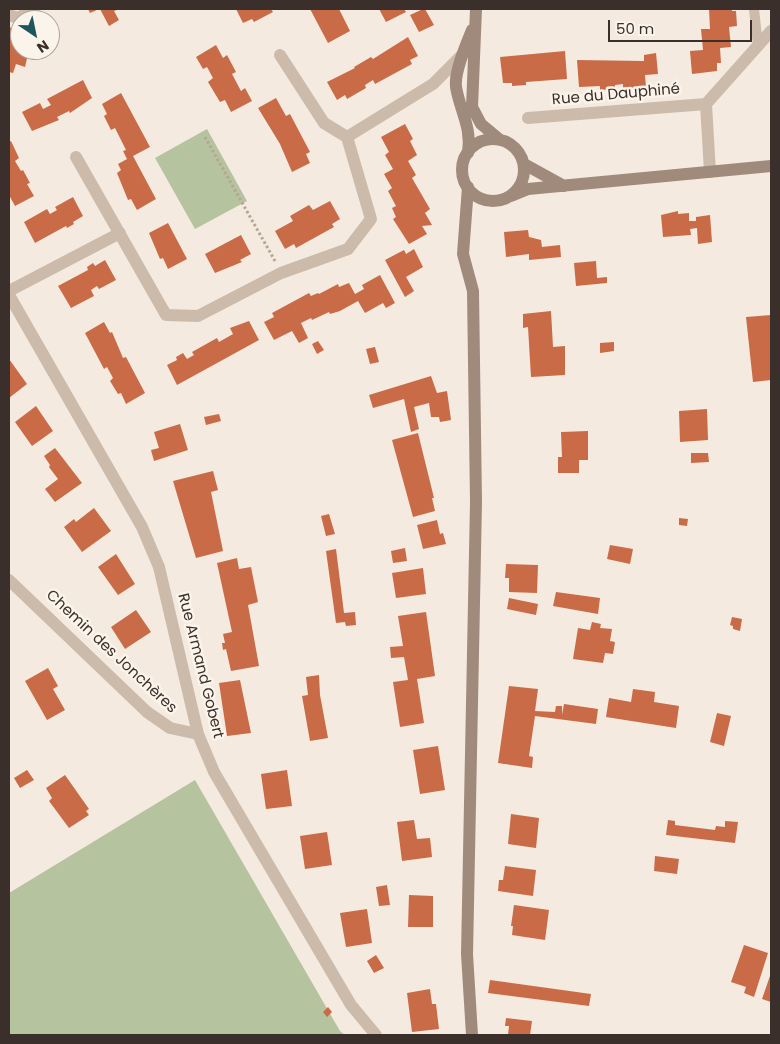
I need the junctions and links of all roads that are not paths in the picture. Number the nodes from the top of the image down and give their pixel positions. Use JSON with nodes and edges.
{"nodes":[{"id":1,"x":34,"y":9,"type":"edge"},
{"id":2,"x":754,"y":9,"type":"edge"},
{"id":3,"x":9,"y":15,"type":"edge"},
{"id":4,"x":476,"y":15,"type":"edge"},
{"id":5,"x":771,"y":31,"type":"edge"},
{"id":6,"x":758,"y":46,"type":"junction"},
{"id":7,"x":462,"y":55,"type":"junction"},
{"id":8,"x":280,"y":56,"type":"dead end"},
{"id":9,"x":433,"y":84,"type":"junction"},
{"id":10,"x":456,"y":86,"type":"junction"},
{"id":11,"x":706,"y":104,"type":"junction"},
{"id":12,"x":528,"y":118,"type":"dead end"},
{"id":13,"x":347,"y":137,"type":"junction"},
{"id":14,"x":499,"y":139,"type":"junction"},
{"id":15,"x":468,"y":153,"type":"junction"},
{"id":16,"x":76,"y":157,"type":"dead end"},
{"id":17,"x":524,"y":164,"type":"junction"},
{"id":18,"x":771,"y":166,"type":"edge"},
{"id":19,"x":710,"y":172,"type":"junction"},
{"id":20,"x":564,"y":186,"type":"junction"},
{"id":21,"x":468,"y":187,"type":"junction"},
{"id":22,"x":511,"y":196,"type":"junction"},
{"id":23,"x":120,"y":233,"type":"junction"},
{"id":24,"x":9,"y":291,"type":"edge"},
{"id":25,"x":9,"y":295,"type":"edge"},
{"id":26,"x":9,"y":580,"type":"edge"},
{"id":27,"x":198,"y":734,"type":"junction"},
{"id":28,"x":376,"y":1035,"type":"edge"},
{"id":29,"x":472,"y":1035,"type":"edge"}],
"edges":[{"from":1,"to":3,"type":"street"},
{"from":2,"to":6,"type":"lane"},
{"from":4,"to":7,"type":"main road"},
{"from":4,"to":14,"type":"main road"},
{"from":5,"to":6,"type":"street"},
{"from":6,"to":11,"type":"street"},
{"from":7,"to":9,"type":"street"},
{"from":7,"to":10,"type":"main road"},
{"from":8,"to":13,"type":"street"},
{"from":9,"to":10,"type":"street"},
{"from":9,"to":13,"type":"street"},
{"from":10,"to":15,"type":"main road"},
{"from":11,"to":12,"type":"street","name":"Rue du Dauphiné"},
{"from":11,"to":19,"type":"street"},
{"from":13,"to":23,"type":"street"},
{"from":14,"to":15,"type":"main road"},
{"from":14,"to":17,"type":"main road"},
{"from":15,"to":21,"type":"main road"},
{"from":16,"to":23,"type":"street"},
{"from":17,"to":20,"type":"main road"},
{"from":17,"to":22,"type":"main road"},
{"from":18,"to":19,"type":"main road"},
{"from":19,"to":20,"type":"main road"},
{"from":20,"to":22,"type":"main road"},
{"from":21,"to":22,"type":"main road"},
{"from":21,"to":29,"type":"main road"},
{"from":23,"to":24,"type":"street"},
{"from":25,"to":27,"type":"street","name":"Rue Armand Gobert"},
{"from":26,"to":27,"type":"street","name":"Chemin des Jonchères"},
{"from":27,"to":28,"type":"street","name":"Rue Armand Gobert"}]}
